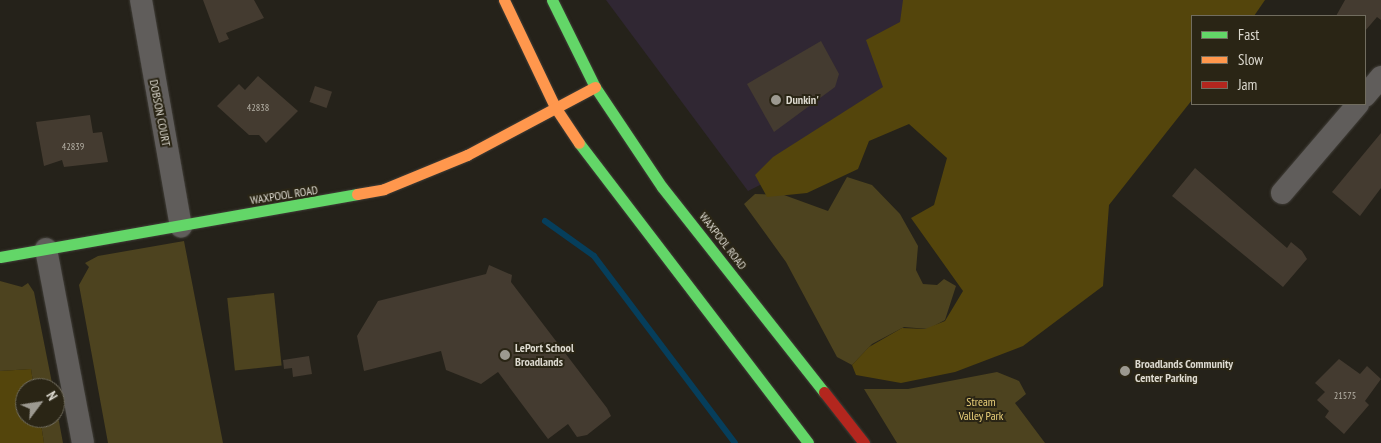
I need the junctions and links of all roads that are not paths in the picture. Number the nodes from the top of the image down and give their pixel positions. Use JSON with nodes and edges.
{"nodes":[{"id":1,"x":141,"y":0,"type":"edge"},
{"id":2,"x":504,"y":0,"type":"edge"},
{"id":3,"x":552,"y":0,"type":"edge"},
{"id":4,"x":1381,"y":77,"type":"edge"},
{"id":5,"x":595,"y":87,"type":"junction"},
{"id":6,"x":1366,"y":95,"type":"edge"},
{"id":7,"x":1357,"y":105,"type":"edge"},
{"id":8,"x":555,"y":107,"type":"junction"},
{"id":9,"x":1282,"y":193,"type":"dead end"},
{"id":10,"x":181,"y":226,"type":"junction"},
{"id":11,"x":46,"y":249,"type":"junction"},
{"id":12,"x":0,"y":257,"type":"edge"},
{"id":13,"x":82,"y":443,"type":"edge"},
{"id":14,"x":808,"y":443,"type":"edge"},
{"id":15,"x":864,"y":443,"type":"edge"}],
"edges":[{"from":1,"to":10,"type":"street","name":"DOBSON COURT"},
{"from":2,"to":8,"type":"street"},
{"from":3,"to":5,"type":"street"},
{"from":4,"to":6,"type":"street"},
{"from":5,"to":8,"type":"street","name":"WAXPOOL ROAD"},
{"from":5,"to":15,"type":"street","name":"WAXPOOL ROAD"},
{"from":7,"to":9,"type":"street"},
{"from":8,"to":10,"type":"street","name":"WAXPOOL ROAD"},
{"from":8,"to":14,"type":"street"},
{"from":10,"to":11,"type":"street","name":"WAXPOOL ROAD"},
{"from":11,"to":12,"type":"street","name":"WAXPOOL ROAD"},
{"from":11,"to":13,"type":"street"}]}
